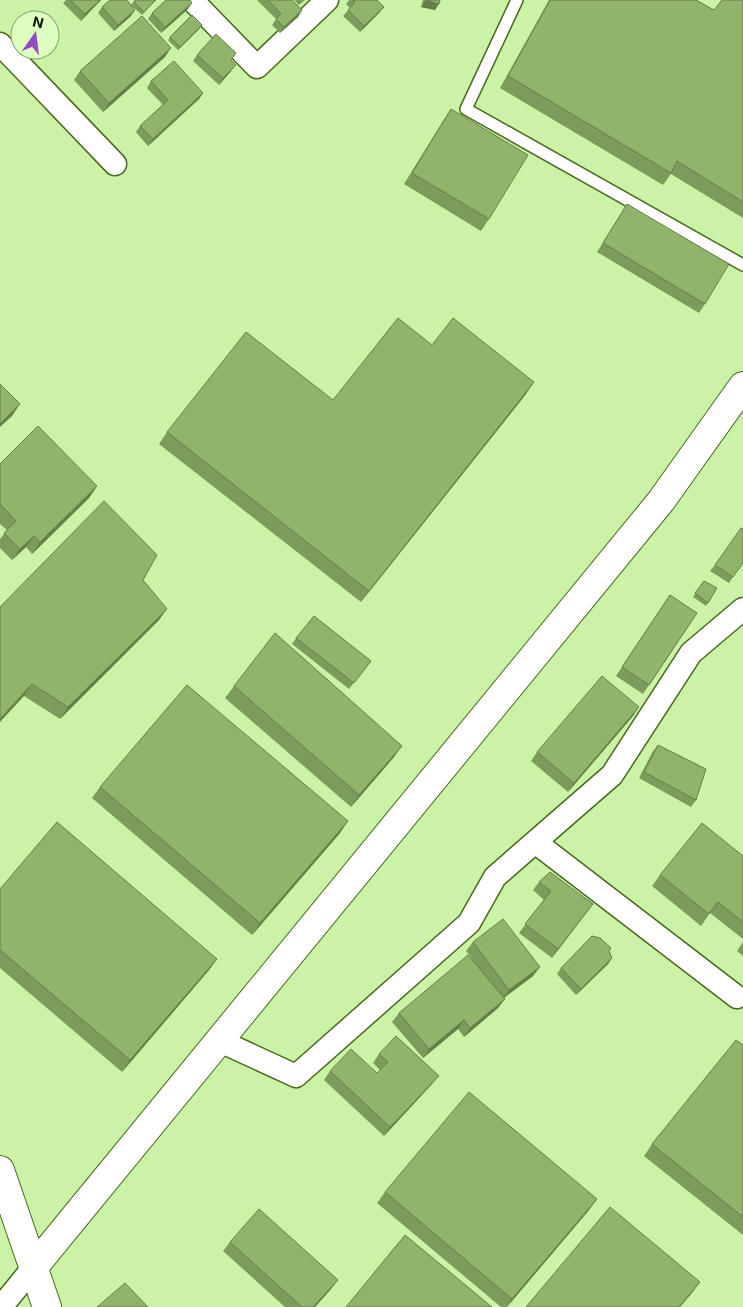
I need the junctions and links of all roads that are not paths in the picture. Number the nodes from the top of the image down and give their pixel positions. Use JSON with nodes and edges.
{"nodes":[{"id":1,"x":192,"y":0,"type":"edge"},
{"id":2,"x":327,"y":0,"type":"edge"},
{"id":3,"x":517,"y":0,"type":"edge"},
{"id":4,"x":0,"y":44,"type":"edge"},
{"id":5,"x":115,"y":164,"type":"dead end"},
{"id":6,"x":743,"y":265,"type":"edge"},
{"id":7,"x":743,"y":386,"type":"edge"},
{"id":8,"x":743,"y":609,"type":"edge"},
{"id":9,"x":535,"y":842,"type":"junction"},
{"id":10,"x":737,"y":997,"type":"dead end"},
{"id":11,"x":220,"y":1041,"type":"junction"},
{"id":12,"x":0,"y":1170,"type":"edge"},
{"id":13,"x":33,"y":1268,"type":"junction"},
{"id":14,"x":43,"y":1304,"type":"edge"},
{"id":15,"x":1,"y":1307,"type":"edge"}],
"edges":[{"from":1,"to":2,"type":"street"},
{"from":3,"to":6,"type":"lane"},
{"from":4,"to":5,"type":"street"},
{"from":7,"to":11,"type":"street"},
{"from":8,"to":9,"type":"street"},
{"from":9,"to":10,"type":"street"},
{"from":9,"to":11,"type":"street"},
{"from":11,"to":13,"type":"street"},
{"from":12,"to":13,"type":"street"},
{"from":13,"to":14,"type":"street"},
{"from":13,"to":15,"type":"street"}]}
